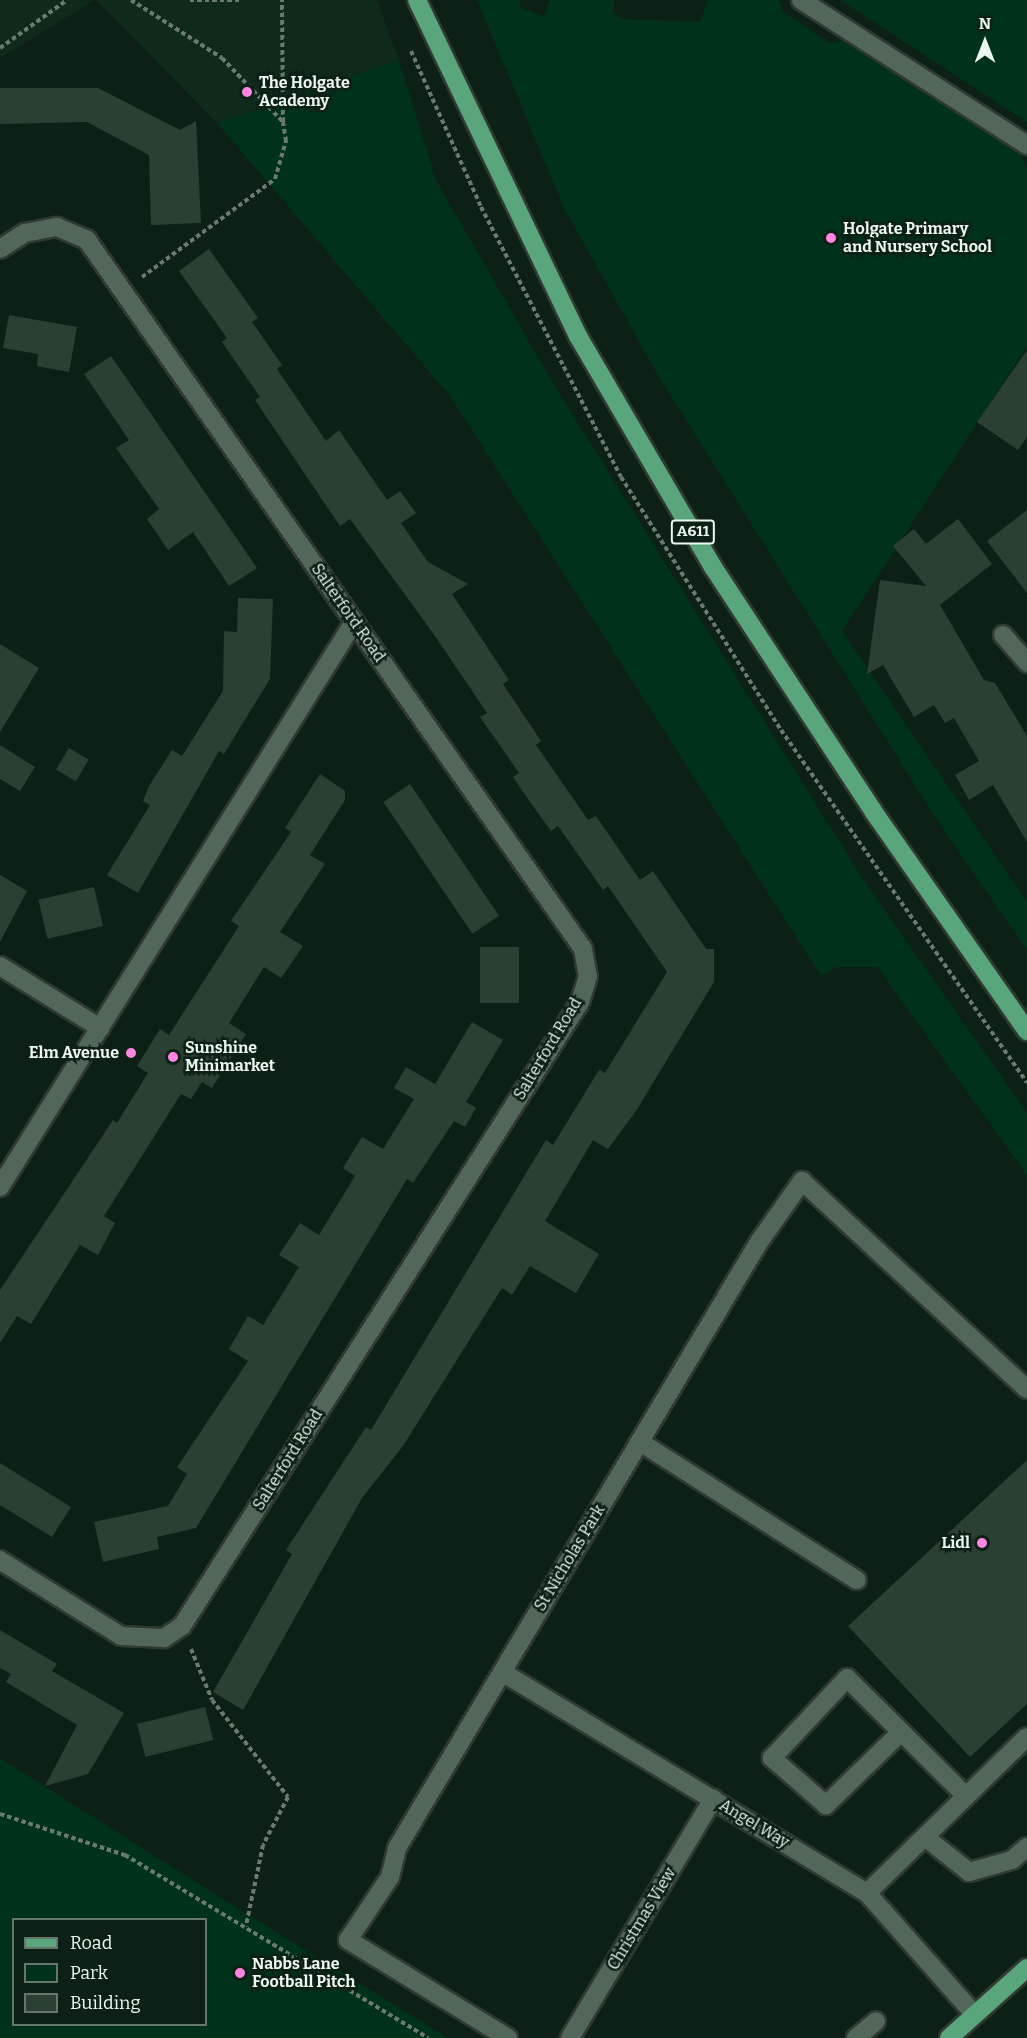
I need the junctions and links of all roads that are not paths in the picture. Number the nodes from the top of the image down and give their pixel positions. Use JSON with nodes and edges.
{"nodes":[{"id":1,"x":417,"y":0,"type":"edge"},
{"id":2,"x":801,"y":0,"type":"edge"},
{"id":3,"x":1027,"y":145,"type":"edge"},
{"id":4,"x":0,"y":249,"type":"edge"},
{"id":5,"x":354,"y":622,"type":"junction"},
{"id":6,"x":1003,"y":635,"type":"dead end"},
{"id":7,"x":1027,"y":663,"type":"edge"},
{"id":8,"x":0,"y":966,"type":"edge"},
{"id":9,"x":100,"y":1028,"type":"junction"},
{"id":10,"x":1027,"y":1031,"type":"edge"},
{"id":11,"x":0,"y":1187,"type":"edge"},
{"id":12,"x":1027,"y":1389,"type":"edge"},
{"id":13,"x":640,"y":1442,"type":"junction"},
{"id":14,"x":0,"y":1560,"type":"edge"},
{"id":15,"x":856,"y":1580,"type":"dead end"},
{"id":16,"x":502,"y":1672,"type":"junction"},
{"id":17,"x":901,"y":1732,"type":"junction"},
{"id":18,"x":1027,"y":1737,"type":"edge"},
{"id":19,"x":966,"y":1796,"type":"junction"},
{"id":20,"x":713,"y":1799,"type":"junction"},
{"id":21,"x":925,"y":1837,"type":"junction"},
{"id":22,"x":1027,"y":1847,"type":"edge"},
{"id":23,"x":867,"y":1893,"type":"junction"},
{"id":24,"x":1027,"y":1968,"type":"edge"},
{"id":25,"x":974,"y":2014,"type":"junction"},
{"id":26,"x":876,"y":2020,"type":"dead end"},
{"id":27,"x":508,"y":2038,"type":"edge"},
{"id":28,"x":570,"y":2038,"type":"edge"},
{"id":29,"x":856,"y":2038,"type":"edge"},
{"id":30,"x":949,"y":2038,"type":"edge"}],
"edges":[{"from":1,"to":10,"type":"main road","number":"A611"},
{"from":2,"to":3,"type":"street"},
{"from":4,"to":5,"type":"street","name":"Salterford Road"},
{"from":5,"to":9,"type":"street"},
{"from":5,"to":14,"type":"street","name":"Salterford Road"},
{"from":6,"to":7,"type":"street"},
{"from":8,"to":9,"type":"street"},
{"from":9,"to":11,"type":"street"},
{"from":12,"to":13,"type":"street","name":"St Nicholas Park"},
{"from":13,"to":15,"type":"street"},
{"from":13,"to":16,"type":"street","name":"St Nicholas Park"},
{"from":16,"to":20,"type":"street","name":"Angel Way"},
{"from":16,"to":27,"type":"street","name":"St Nicholas Park"},
{"from":17,"to":17,"type":"street"},
{"from":17,"to":19,"type":"street"},
{"from":18,"to":19,"type":"street"},
{"from":19,"to":21,"type":"street"},
{"from":20,"to":23,"type":"street","name":"Angel Way"},
{"from":20,"to":28,"type":"street","name":"Christmas View"},
{"from":21,"to":22,"type":"street"},
{"from":21,"to":23,"type":"street"},
{"from":23,"to":25,"type":"street","name":"Angel Way"},
{"from":24,"to":25,"type":"main road"},
{"from":25,"to":30,"type":"main road"},
{"from":26,"to":29,"type":"street"}]}
